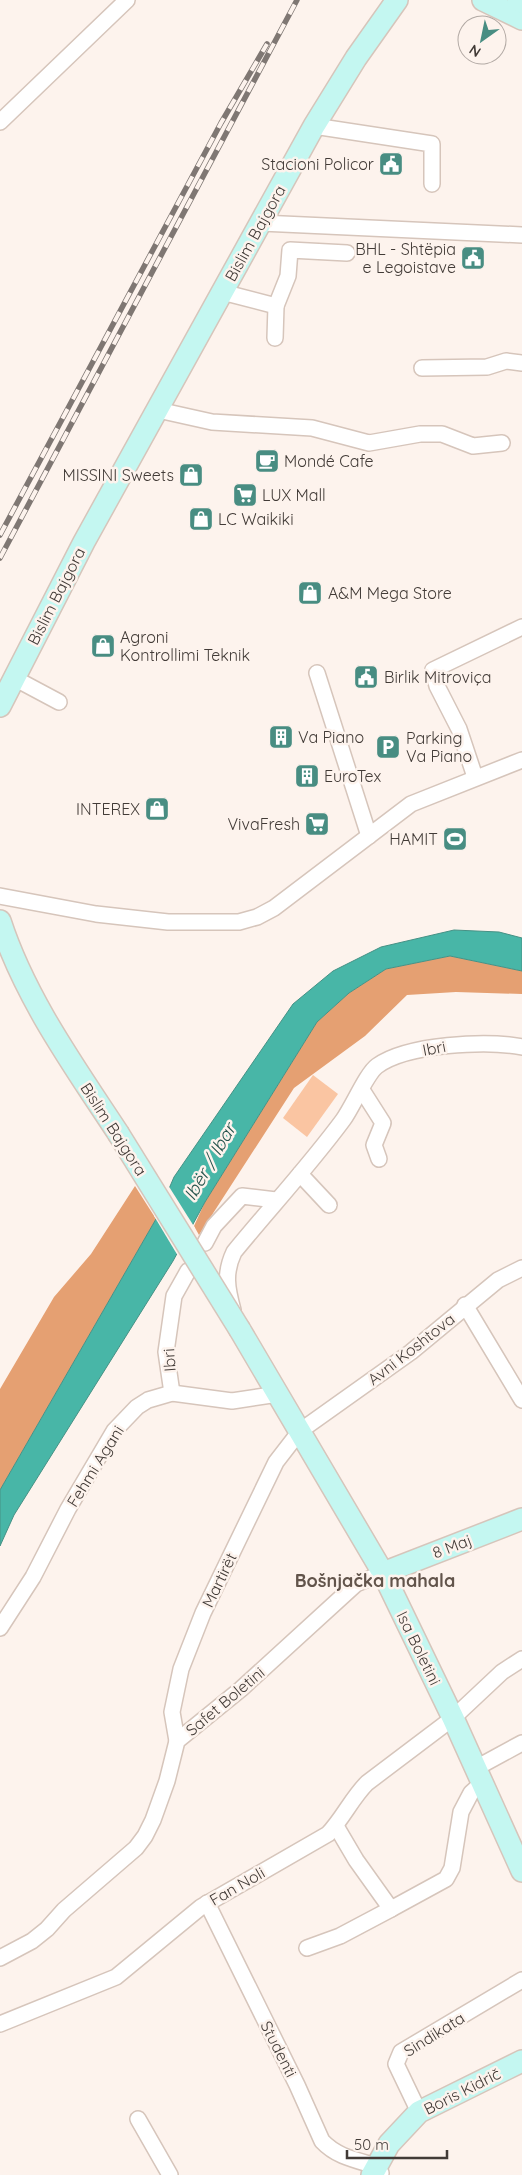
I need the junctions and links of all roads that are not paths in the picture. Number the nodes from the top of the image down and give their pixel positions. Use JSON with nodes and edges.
{"nodes":[{"id":1,"x":127,"y":0,"type":"edge"},
{"id":2,"x":380,"y":0,"type":"edge"},
{"id":3,"x":397,"y":0,"type":"edge"},
{"id":4,"x":483,"y":0,"type":"edge"},
{"id":5,"x":518,"y":0,"type":"edge"},
{"id":6,"x":522,"y":2,"type":"edge"},
{"id":7,"x":522,"y":19,"type":"edge"},
{"id":8,"x":356,"y":58,"type":"junction"},
{"id":9,"x":0,"y":122,"type":"edge"},
{"id":10,"x":314,"y":126,"type":"junction"},
{"id":11,"x":432,"y":184,"type":"dead end"},
{"id":12,"x":261,"y":223,"type":"junction"},
{"id":13,"x":522,"y":235,"type":"edge"},
{"id":14,"x":347,"y":254,"type":"dead end"},
{"id":15,"x":222,"y":292,"type":"junction"},
{"id":16,"x":276,"y":306,"type":"junction"},
{"id":17,"x":276,"y":338,"type":"dead end"},
{"id":18,"x":522,"y":363,"type":"edge"},
{"id":19,"x":422,"y":368,"type":"dead end"},
{"id":20,"x":158,"y":410,"type":"junction"},
{"id":21,"x":502,"y":443,"type":"dead end"},
{"id":22,"x":522,"y":627,"type":"edge"},
{"id":23,"x":317,"y":673,"type":"dead end"},
{"id":24,"x":14,"y":678,"type":"junction"},
{"id":25,"x":59,"y":702,"type":"dead end"},
{"id":26,"x":0,"y":706,"type":"edge"},
{"id":27,"x":522,"y":760,"type":"edge"},
{"id":28,"x":475,"y":777,"type":"junction"},
{"id":29,"x":369,"y":836,"type":"junction"},
{"id":30,"x":0,"y":896,"type":"edge"},
{"id":31,"x":0,"y":921,"type":"edge"},
{"id":32,"x":522,"y":1047,"type":"edge"},
{"id":33,"x":362,"y":1090,"type":"junction"},
{"id":34,"x":379,"y":1159,"type":"dead end"},
{"id":35,"x":300,"y":1174,"type":"junction"},
{"id":36,"x":276,"y":1200,"type":"junction"},
{"id":37,"x":330,"y":1205,"type":"dead end"},
{"id":38,"x":204,"y":1243,"type":"dead end"},
{"id":39,"x":522,"y":1268,"type":"edge"},
{"id":40,"x":188,"y":1271,"type":"dead end"},
{"id":41,"x":465,"y":1305,"type":"junction"},
{"id":42,"x":240,"y":1330,"type":"junction"},
{"id":43,"x":172,"y":1393,"type":"junction"},
{"id":44,"x":278,"y":1394,"type":"junction"},
{"id":45,"x":522,"y":1400,"type":"edge"},
{"id":46,"x":300,"y":1431,"type":"junction"},
{"id":47,"x":522,"y":1519,"type":"edge"},
{"id":48,"x":383,"y":1573,"type":"junction"},
{"id":49,"x":0,"y":1628,"type":"edge"},
{"id":50,"x":522,"y":1658,"type":"edge"},
{"id":51,"x":453,"y":1718,"type":"junction"},
{"id":52,"x":177,"y":1741,"type":"junction"},
{"id":53,"x":522,"y":1744,"type":"edge"},
{"id":54,"x":479,"y":1776,"type":"junction"},
{"id":55,"x":336,"y":1826,"type":"junction"},
{"id":56,"x":522,"y":1871,"type":"edge"},
{"id":57,"x":207,"y":1903,"type":"junction"},
{"id":58,"x":391,"y":1909,"type":"junction"},
{"id":59,"x":307,"y":1948,"type":"dead end"},
{"id":60,"x":0,"y":1958,"type":"edge"},
{"id":61,"x":522,"y":1980,"type":"edge"},
{"id":62,"x":0,"y":2024,"type":"edge"},
{"id":63,"x":522,"y":2061,"type":"edge"},
{"id":64,"x":418,"y":2112,"type":"junction"},
{"id":65,"x":138,"y":2119,"type":"dead end"},
{"id":66,"x":376,"y":2172,"type":"edge"},
{"id":67,"x":170,"y":2175,"type":"edge"}],
"edges":[{"from":1,"to":9,"type":"street"},
{"from":2,"to":8,"type":"main road","name":"Bislim Bajgora"},
{"from":3,"to":8,"type":"main road","name":"Bislim Bajgora"},
{"from":4,"to":7,"type":"main road"},
{"from":5,"to":6,"type":"main road"},
{"from":8,"to":10,"type":"main road","name":"Bislim Bajgora"},
{"from":10,"to":11,"type":"street"},
{"from":10,"to":12,"type":"main road","name":"Bislim Bajgora"},
{"from":12,"to":13,"type":"street"},
{"from":12,"to":15,"type":"main road","name":"Bislim Bajgora"},
{"from":14,"to":16,"type":"street"},
{"from":15,"to":16,"type":"street"},
{"from":15,"to":20,"type":"main road","name":"Bislim Bajgora"},
{"from":16,"to":17,"type":"street"},
{"from":18,"to":19,"type":"street"},
{"from":20,"to":21,"type":"street"},
{"from":20,"to":24,"type":"main road","name":"Bislim Bajgora"},
{"from":22,"to":28,"type":"street"},
{"from":23,"to":29,"type":"street"},
{"from":24,"to":25,"type":"street"},
{"from":24,"to":26,"type":"main road","name":"Bislim Bajgora"},
{"from":27,"to":28,"type":"street"},
{"from":28,"to":29,"type":"street"},
{"from":29,"to":30,"type":"street"},
{"from":31,"to":42,"type":"main road","name":"Bislim Bajgora","bridge":true},
{"from":32,"to":33,"type":"street","name":"Ibri"},
{"from":33,"to":34,"type":"street"},
{"from":33,"to":35,"type":"street","name":"Ibri"},
{"from":35,"to":36,"type":"street","name":"Ibri"},
{"from":35,"to":37,"type":"street"},
{"from":36,"to":38,"type":"street"},
{"from":36,"to":42,"type":"street","name":"Ibri"},
{"from":39,"to":41,"type":"street","name":"Avni Koshtova"},
{"from":40,"to":43,"type":"street","name":"Ibri"},
{"from":41,"to":45,"type":"street"},
{"from":41,"to":46,"type":"street","name":"Avni Koshtova"},
{"from":42,"to":44,"type":"main road","name":"Isa Boletini"},
{"from":43,"to":44,"type":"street","name":"Fehmi Agani"},
{"from":43,"to":49,"type":"street","name":"Fehmi Agani"},
{"from":44,"to":46,"type":"main road","name":"Isa Boletini"},
{"from":46,"to":48,"type":"main road","name":"Isa Boletini"},
{"from":46,"to":52,"type":"street","name":"Martirët"},
{"from":47,"to":48,"type":"main road","name":"8 Maj"},
{"from":48,"to":51,"type":"main road","name":"Isa Boletini"},
{"from":48,"to":52,"type":"street","name":"Safet Boletini"},
{"from":50,"to":51,"type":"street","name":"Fan Noli"},
{"from":51,"to":54,"type":"main road","name":"Isa Boletini"},
{"from":51,"to":55,"type":"street","name":"Fan Noli"},
{"from":52,"to":60,"type":"street","name":"Safet Boletini"},
{"from":53,"to":54,"type":"street"},
{"from":54,"to":56,"type":"main road","name":"Isa Boletini"},
{"from":54,"to":58,"type":"street"},
{"from":55,"to":57,"type":"street","name":"Fan Noli"},
{"from":55,"to":58,"type":"street"},
{"from":57,"to":62,"type":"street","name":"Fan Noli"},
{"from":57,"to":66,"type":"street","name":"Studenti"},
{"from":58,"to":59,"type":"street"},
{"from":61,"to":64,"type":"street","name":"Sindikata"},
{"from":63,"to":64,"type":"main road","name":"Boris Kidrič"},
{"from":64,"to":66,"type":"main road","name":"Boris Kidrič"},
{"from":65,"to":67,"type":"street"}]}
